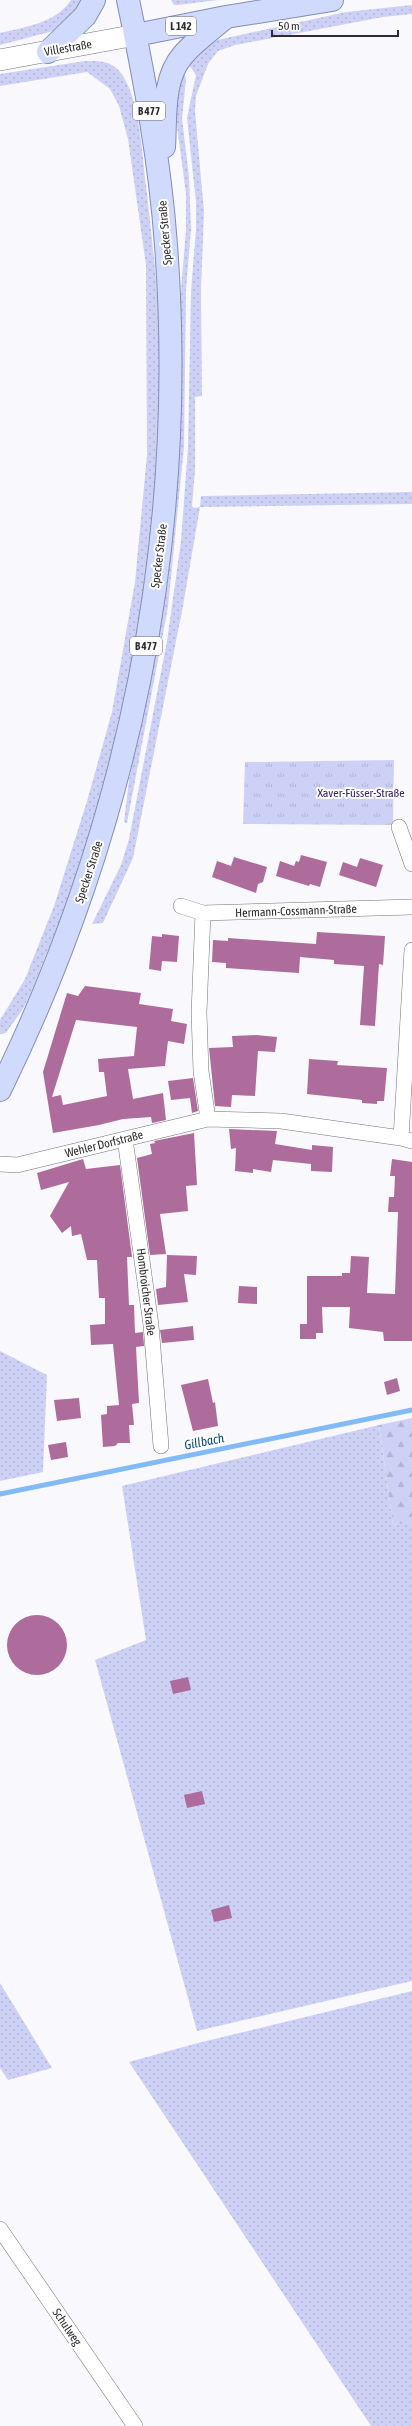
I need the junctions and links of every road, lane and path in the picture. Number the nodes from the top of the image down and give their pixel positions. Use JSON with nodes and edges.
{"nodes":[{"id":1,"x":94,"y":0,"type":"edge"},
{"id":2,"x":128,"y":0,"type":"edge"},
{"id":3,"x":332,"y":0,"type":"edge"},
{"id":4,"x":226,"y":17,"type":"junction"},
{"id":5,"x":136,"y":36,"type":"junction"},
{"id":6,"x":48,"y":52,"type":"junction"},
{"id":7,"x":0,"y":60,"type":"edge"},
{"id":8,"x":161,"y":186,"type":"junction"},
{"id":9,"x":398,"y":827,"type":"dead end"},
{"id":10,"x":412,"y":864,"type":"edge"},
{"id":11,"x":181,"y":906,"type":"dead end"},
{"id":12,"x":412,"y":908,"type":"edge"},
{"id":13,"x":203,"y":913,"type":"junction"},
{"id":14,"x":412,"y":950,"type":"edge"},
{"id":15,"x":0,"y":1090,"type":"edge"},
{"id":16,"x":208,"y":1119,"type":"junction"},
{"id":17,"x":125,"y":1139,"type":"junction"},
{"id":18,"x":407,"y":1140,"type":"edge"},
{"id":19,"x":0,"y":1164,"type":"edge"},
{"id":20,"x":161,"y":1446,"type":"dead end"},
{"id":21,"x":0,"y":2229,"type":"edge"},
{"id":22,"x":134,"y":2426,"type":"edge"}],
"edges":[{"from":1,"to":6,"type":"main road"},
{"from":2,"to":5,"type":"main road","name":"Specker Straße","number":"B 477"},
{"from":3,"to":4,"type":"main road","number":"L 142"},
{"from":4,"to":5,"type":"main road","number":"L 142"},
{"from":4,"to":8,"type":"main road"},
{"from":5,"to":6,"type":"main road","name":"Villestraße","number":"L 142"},
{"from":5,"to":8,"type":"main road","name":"Specker Straße","number":"B 477"},
{"from":6,"to":7,"type":"main road","name":"Villestraße","number":"L 142"},
{"from":8,"to":15,"type":"main road","name":"Specker Straße","number":"B 477"},
{"from":9,"to":10,"type":"street"},
{"from":11,"to":13,"type":"street","name":"Hermann-Cossmann-Straße"},
{"from":12,"to":13,"type":"street","name":"Hermann-Cossmann-Straße"},
{"from":13,"to":16,"type":"street"},
{"from":14,"to":18,"type":"street"},
{"from":16,"to":17,"type":"street","name":"Wehler Dorfstraße"},
{"from":16,"to":18,"type":"street","name":"Wehler Dorfstraße"},
{"from":17,"to":19,"type":"street","name":"Wehler Dorfstraße"},
{"from":17,"to":20,"type":"street","name":"Hombroicher Straße"},
{"from":21,"to":22,"type":"street","name":"Schulweg"}]}
